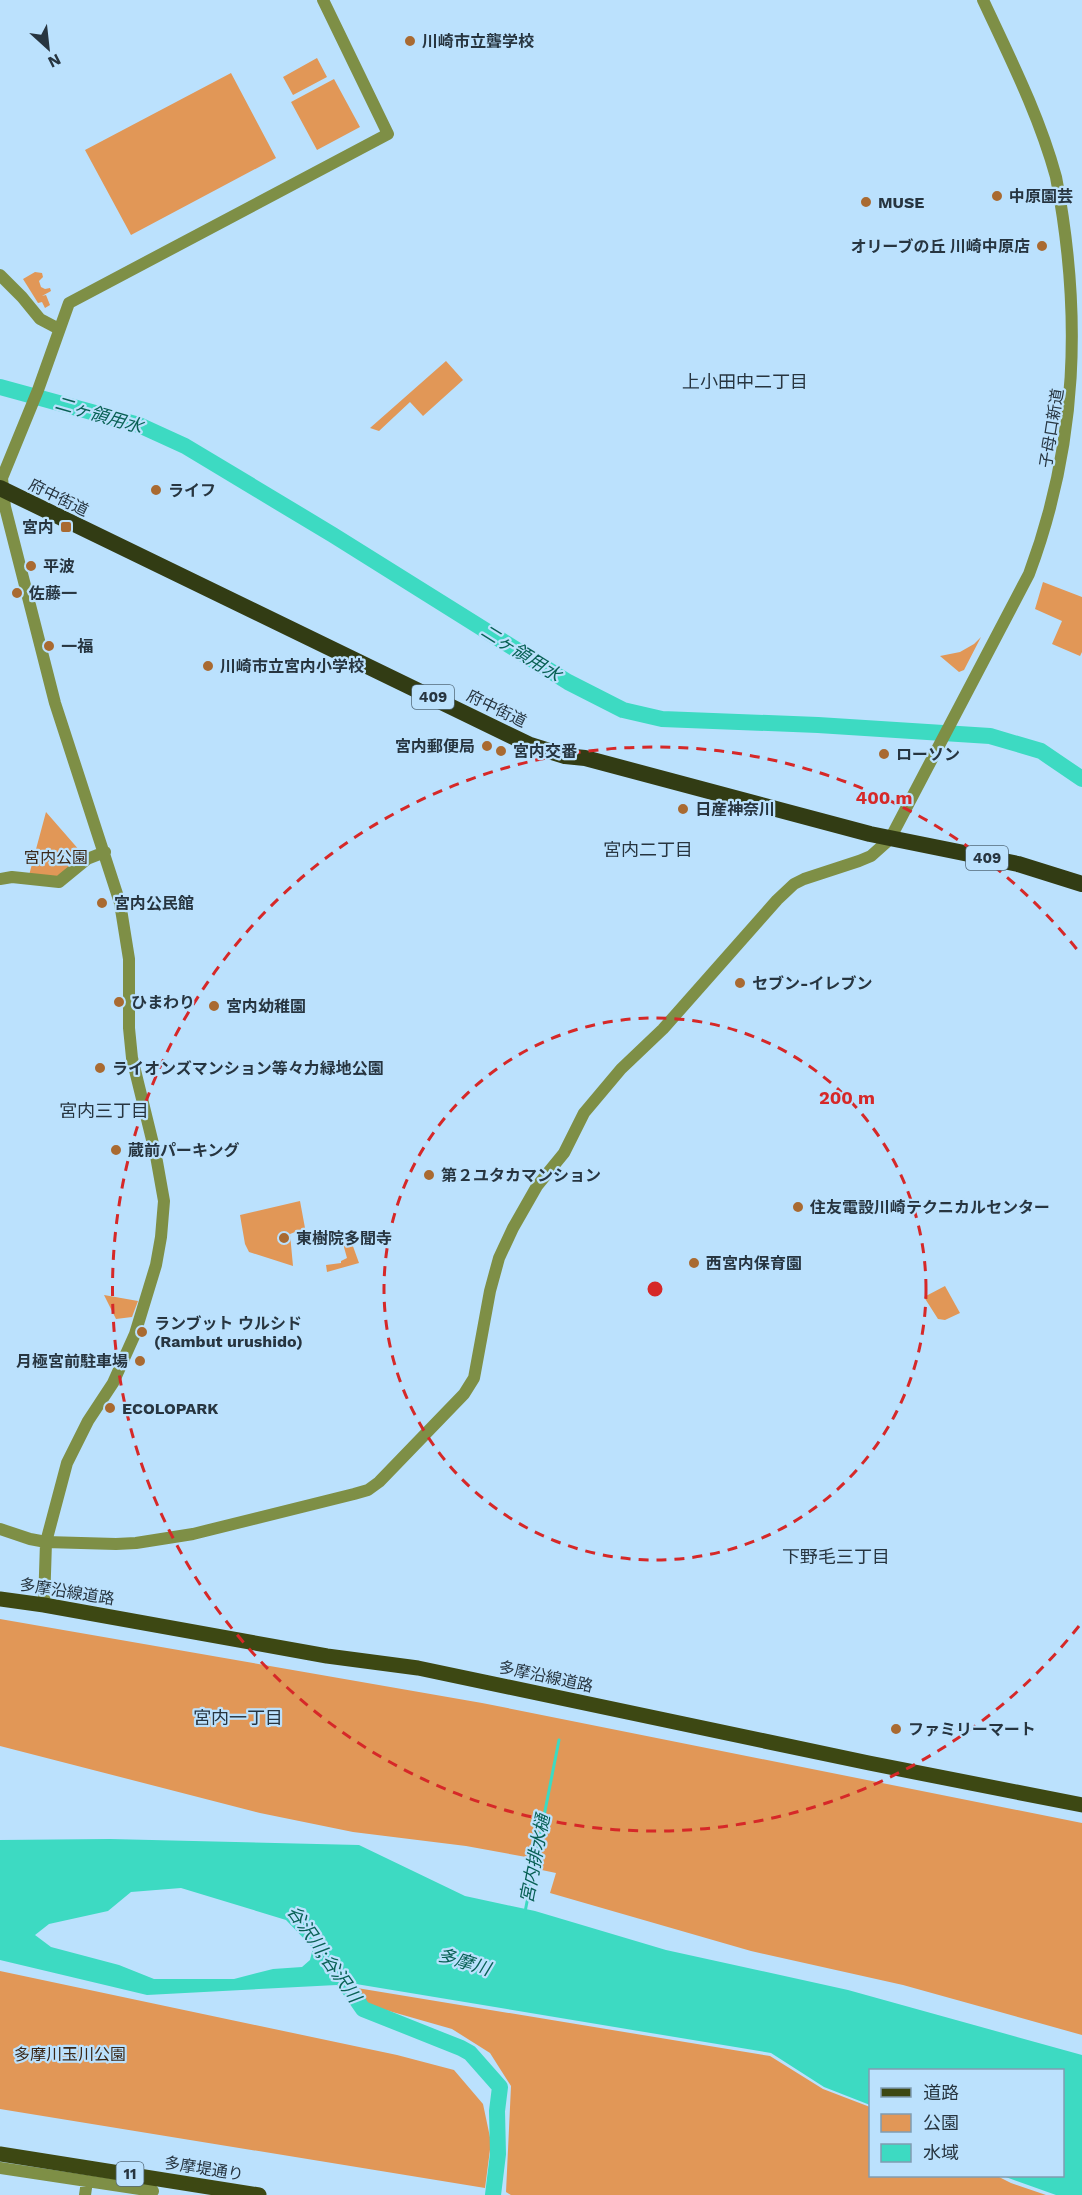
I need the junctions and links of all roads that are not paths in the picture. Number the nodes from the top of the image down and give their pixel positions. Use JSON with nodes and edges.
{"nodes":[{"id":1,"x":323,"y":0,"type":"edge"},
{"id":2,"x":983,"y":0,"type":"edge"},
{"id":3,"x":0,"y":276,"type":"edge"},
{"id":4,"x":59,"y":329,"type":"junction"},
{"id":5,"x":2,"y":489,"type":"edge"},
{"id":6,"x":890,"y":839,"type":"junction"},
{"id":7,"x":105,"y":852,"type":"junction"},
{"id":8,"x":0,"y":879,"type":"edge"},
{"id":9,"x":1082,"y":884,"type":"edge"},
{"id":10,"x":0,"y":1529,"type":"edge"},
{"id":11,"x":46,"y":1542,"type":"junction"},
{"id":12,"x":0,"y":1599,"type":"edge"},
{"id":13,"x":44,"y":1605,"type":"junction"},
{"id":14,"x":1082,"y":1805,"type":"edge"},
{"id":15,"x":0,"y":2154,"type":"edge"},
{"id":16,"x":0,"y":2168,"type":"edge"},
{"id":17,"x":87,"y":2181,"type":"junction"},
{"id":18,"x":153,"y":2191,"type":"dead end"},
{"id":19,"x":85,"y":2195,"type":"edge"},
{"id":20,"x":260,"y":2195,"type":"edge"}],
"edges":[{"from":1,"to":4,"type":"street"},
{"from":2,"to":6,"type":"street","name":"子母口新道"},
{"from":3,"to":4,"type":"street"},
{"from":4,"to":5,"type":"street"},
{"from":5,"to":6,"type":"highway","name":"府中街道","number":"409"},
{"from":5,"to":7,"type":"street"},
{"from":6,"to":9,"type":"highway","name":"府中街道","number":"409"},
{"from":6,"to":11,"type":"street"},
{"from":7,"to":8,"type":"street"},
{"from":7,"to":11,"type":"street"},
{"from":10,"to":11,"type":"street"},
{"from":11,"to":13,"type":"street"},
{"from":12,"to":13,"type":"main road","name":"多摩沿線道路"},
{"from":13,"to":14,"type":"main road","name":"多摩沿線道路"},
{"from":15,"to":20,"type":"main road","name":"多摩堤通り","number":"11"},
{"from":16,"to":17,"type":"street"},
{"from":17,"to":18,"type":"street"},
{"from":17,"to":19,"type":"street"}]}
